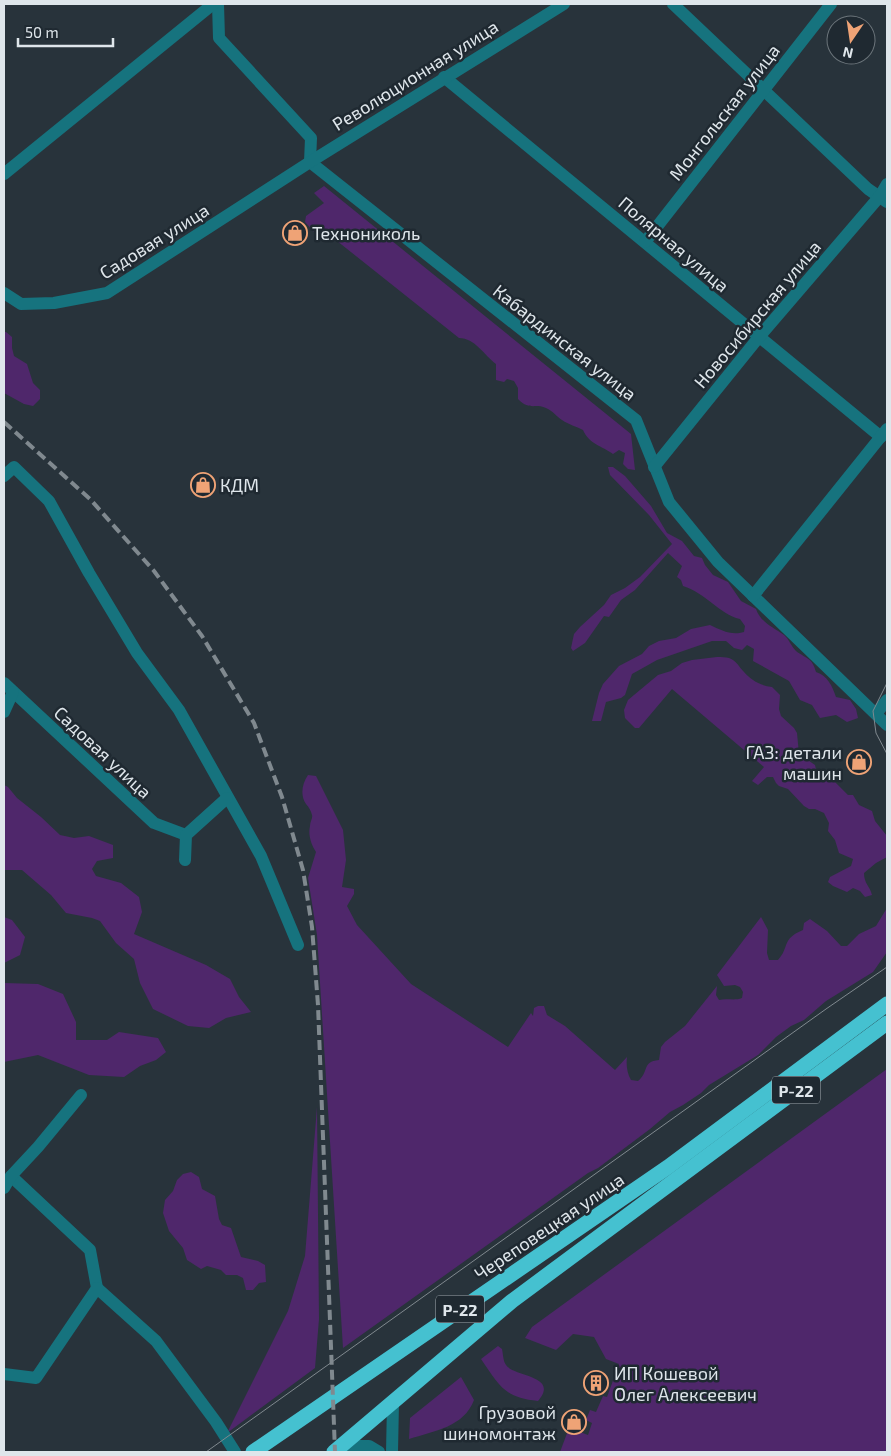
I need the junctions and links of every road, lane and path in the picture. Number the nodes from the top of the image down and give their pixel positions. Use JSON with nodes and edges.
{"nodes":[{"id":1,"x":213,"y":4,"type":"edge"},
{"id":2,"x":218,"y":4,"type":"edge"},
{"id":3,"x":564,"y":4,"type":"edge"},
{"id":4,"x":673,"y":4,"type":"edge"},
{"id":5,"x":831,"y":4,"type":"edge"},
{"id":6,"x":444,"y":77,"type":"junction"},
{"id":7,"x":763,"y":90,"type":"junction"},
{"id":8,"x":310,"y":162,"type":"junction"},
{"id":9,"x":4,"y":174,"type":"edge"},
{"id":10,"x":887,"y":184,"type":"edge"},
{"id":11,"x":884,"y":199,"type":"edge"},
{"id":12,"x":645,"y":242,"type":"junction"},
{"id":13,"x":4,"y":293,"type":"edge"},
{"id":14,"x":759,"y":337,"type":"junction"},
{"id":15,"x":884,"y":433,"type":"edge"},
{"id":16,"x":654,"y":467,"type":"junction"},
{"id":17,"x":4,"y":476,"type":"edge"},
{"id":18,"x":753,"y":596,"type":"junction"},
{"id":19,"x":8,"y":687,"type":"edge"},
{"id":20,"x":887,"y":700,"type":"edge"},
{"id":21,"x":4,"y":712,"type":"edge"},
{"id":22,"x":876,"y":714,"type":"junction"},
{"id":23,"x":887,"y":725,"type":"edge"},
{"id":24,"x":228,"y":798,"type":"junction"},
{"id":25,"x":186,"y":835,"type":"junction"},
{"id":26,"x":185,"y":860,"type":"dead end"},
{"id":27,"x":298,"y":945,"type":"dead end"},
{"id":28,"x":887,"y":1004,"type":"edge"},
{"id":29,"x":887,"y":1023,"type":"edge"},
{"id":30,"x":80,"y":1096,"type":"dead end"},
{"id":31,"x":11,"y":1176,"type":"junction"},
{"id":32,"x":4,"y":1188,"type":"edge"},
{"id":33,"x":97,"y":1288,"type":"junction"},
{"id":34,"x":4,"y":1374,"type":"edge"},
{"id":35,"x":393,"y":1404,"type":"junction"},
{"id":36,"x":339,"y":1449,"type":"edge"},
{"id":37,"x":235,"y":1452,"type":"edge"},
{"id":38,"x":253,"y":1452,"type":"edge"},
{"id":39,"x":379,"y":1452,"type":"edge"},
{"id":40,"x":392,"y":1452,"type":"edge"}],
"edges":[{"from":1,"to":9,"type":"street"},
{"from":2,"to":8,"type":"street"},
{"from":3,"to":6,"type":"street","name":"Революционная улица"},
{"from":4,"to":7,"type":"street"},
{"from":5,"to":7,"type":"street","name":"Монгольская улица"},
{"from":6,"to":8,"type":"street","name":"Революционная улица"},
{"from":6,"to":12,"type":"street","name":"Полярная улица"},
{"from":7,"to":11,"type":"street"},
{"from":7,"to":12,"type":"street","name":"Монгольская улица"},
{"from":8,"to":13,"type":"street","name":"Садовая улица"},
{"from":8,"to":16,"type":"street","name":"Кабардинская улица"},
{"from":10,"to":11,"type":"street","name":"Новосибирская улица"},
{"from":11,"to":14,"type":"street","name":"Новосибирская улица"},
{"from":12,"to":14,"type":"street","name":"Полярная улица"},
{"from":14,"to":15,"type":"street","name":"Полярная улица"},
{"from":14,"to":16,"type":"street","name":"Новосибирская улица"},
{"from":15,"to":18,"type":"street"},
{"from":16,"to":18,"type":"street","name":"Кабардинская улица"},
{"from":17,"to":24,"type":"street"},
{"from":18,"to":22,"type":"street","name":"Кабардинская улица"},
{"from":19,"to":21,"type":"street"},
{"from":19,"to":25,"type":"street","name":"Садовая улица"},
{"from":20,"to":22,"type":"street"},
{"from":22,"to":23,"type":"street","name":"Кабардинская улица"},
{"from":24,"to":25,"type":"street"},
{"from":24,"to":27,"type":"street"},
{"from":25,"to":26,"type":"street"},
{"from":28,"to":38,"type":"highway","name":"Череповецкая улица","number":"Р-22"},
{"from":29,"to":35,"type":"highway","name":"Череповецкая улица","number":"Р-22"},
{"from":30,"to":31,"type":"street"},
{"from":31,"to":32,"type":"street"},
{"from":31,"to":33,"type":"street"},
{"from":33,"to":34,"type":"street"},
{"from":33,"to":37,"type":"street"},
{"from":35,"to":36,"type":"highway","name":"Череповецкая улица","number":"Р-22"},
{"from":35,"to":40,"type":"street"},
{"from":36,"to":39,"type":"street"}]}
